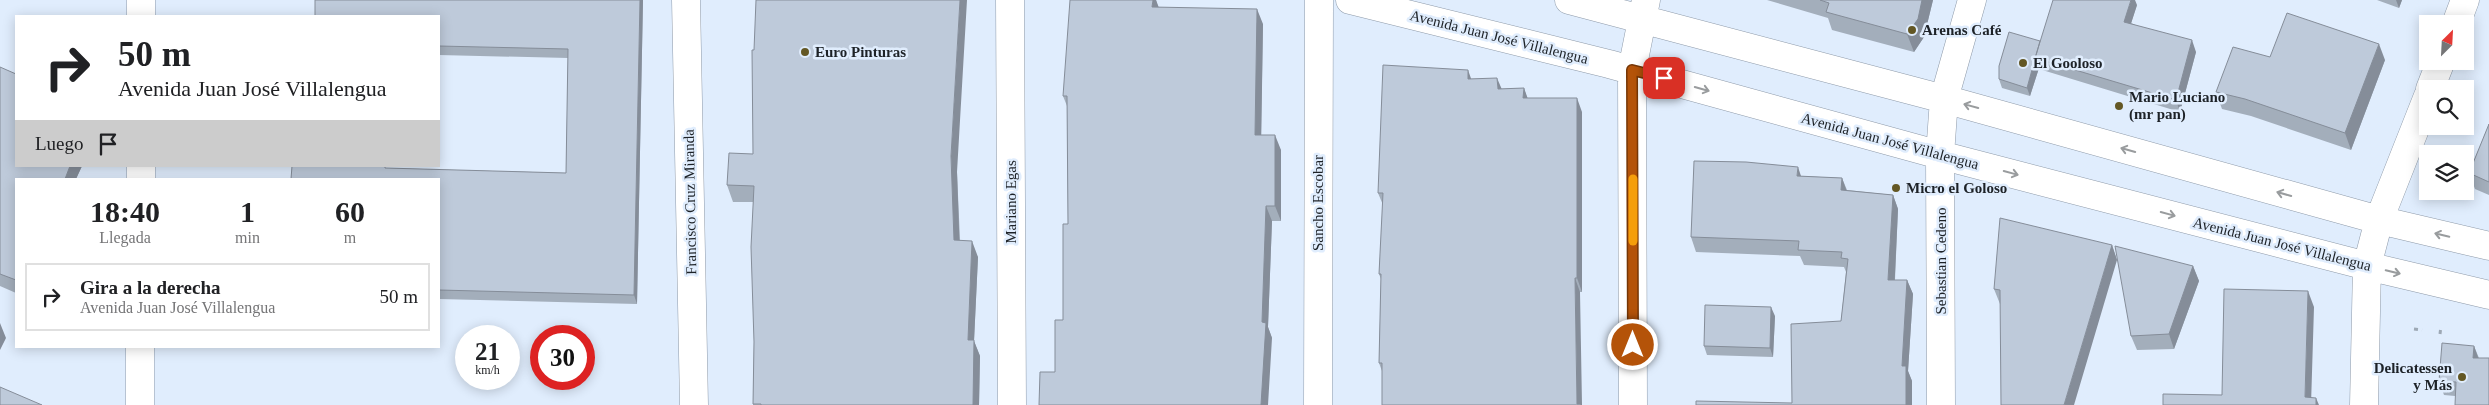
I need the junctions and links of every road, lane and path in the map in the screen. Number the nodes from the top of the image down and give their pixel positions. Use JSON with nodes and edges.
{"nodes":[{"id":1,"x":141,"y":0,"type":"edge"},
{"id":2,"x":686,"y":0,"type":"edge"},
{"id":3,"x":1010,"y":0,"type":"edge"},
{"id":4,"x":1319,"y":0,"type":"edge"},
{"id":5,"x":1350,"y":0,"type":"edge"},
{"id":6,"x":1569,"y":0,"type":"edge"},
{"id":7,"x":1972,"y":0,"type":"edge"},
{"id":8,"x":2465,"y":0,"type":"edge"},
{"id":9,"x":1643,"y":9,"type":"edge"},
{"id":10,"x":141,"y":15,"type":"edge"},
{"id":11,"x":2459,"y":15,"type":"edge"},
{"id":12,"x":1632,"y":70,"type":"junction"},
{"id":13,"x":1944,"y":99,"type":"junction"},
{"id":14,"x":2419,"y":119,"type":"edge"},
{"id":15,"x":1940,"y":155,"type":"junction"},
{"id":16,"x":2379,"y":220,"type":"junction"},
{"id":17,"x":2489,"y":246,"type":"edge"},
{"id":18,"x":2367,"y":266,"type":"junction"},
{"id":19,"x":2489,"y":295,"type":"edge"},
{"id":20,"x":2442,"y":326,"type":"dead end"},
{"id":21,"x":2414,"y":329,"type":"dead end"},
{"id":22,"x":2422,"y":330,"type":"dead end"},
{"id":23,"x":2440,"y":334,"type":"dead end"},
{"id":24,"x":140,"y":348,"type":"edge"},
{"id":25,"x":140,"y":405,"type":"edge"},
{"id":26,"x":694,"y":405,"type":"edge"},
{"id":27,"x":1012,"y":405,"type":"edge"},
{"id":28,"x":1318,"y":405,"type":"edge"},
{"id":29,"x":1633,"y":405,"type":"edge"},
{"id":30,"x":1941,"y":405,"type":"edge"},
{"id":31,"x":2364,"y":405,"type":"edge"}],
"edges":[{"from":1,"to":10,"type":"street"},
{"from":2,"to":26,"type":"street","name":"Francisco Cruz Miranda"},
{"from":3,"to":27,"type":"street","name":"Mariano Egas"},
{"from":4,"to":28,"type":"street","name":"Sancho Escobar"},
{"from":5,"to":12,"type":"street","name":"Avenida Juan José Villalengua"},
{"from":6,"to":9,"type":"street"},
{"from":7,"to":13,"type":"street","name":"Sebastian Cedeno"},
{"from":8,"to":11,"type":"street"},
{"from":9,"to":12,"type":"street"},
{"from":9,"to":13,"type":"street"},
{"from":12,"to":15,"type":"street","name":"Avenida Juan José Villalengua","one_way":true},
{"from":12,"to":29,"type":"street"},
{"from":13,"to":15,"type":"street","name":"Sebastian Cedeno"},
{"from":16,"to":13,"type":"street","one_way":true},
{"from":14,"to":16,"type":"street"},
{"from":15,"to":18,"type":"street","name":"Avenida Juan José Villalengua","one_way":true},
{"from":15,"to":30,"type":"street","name":"Sebastian Cedeno"},
{"from":17,"to":16,"type":"street","one_way":true},
{"from":16,"to":18,"type":"street"},
{"from":18,"to":19,"type":"street","name":"Avenida Juan José Villalengua","one_way":true},
{"from":18,"to":31,"type":"street"},
{"from":20,"to":23,"type":"path"},
{"from":21,"to":22,"type":"path"},
{"from":24,"to":25,"type":"street"}]}
